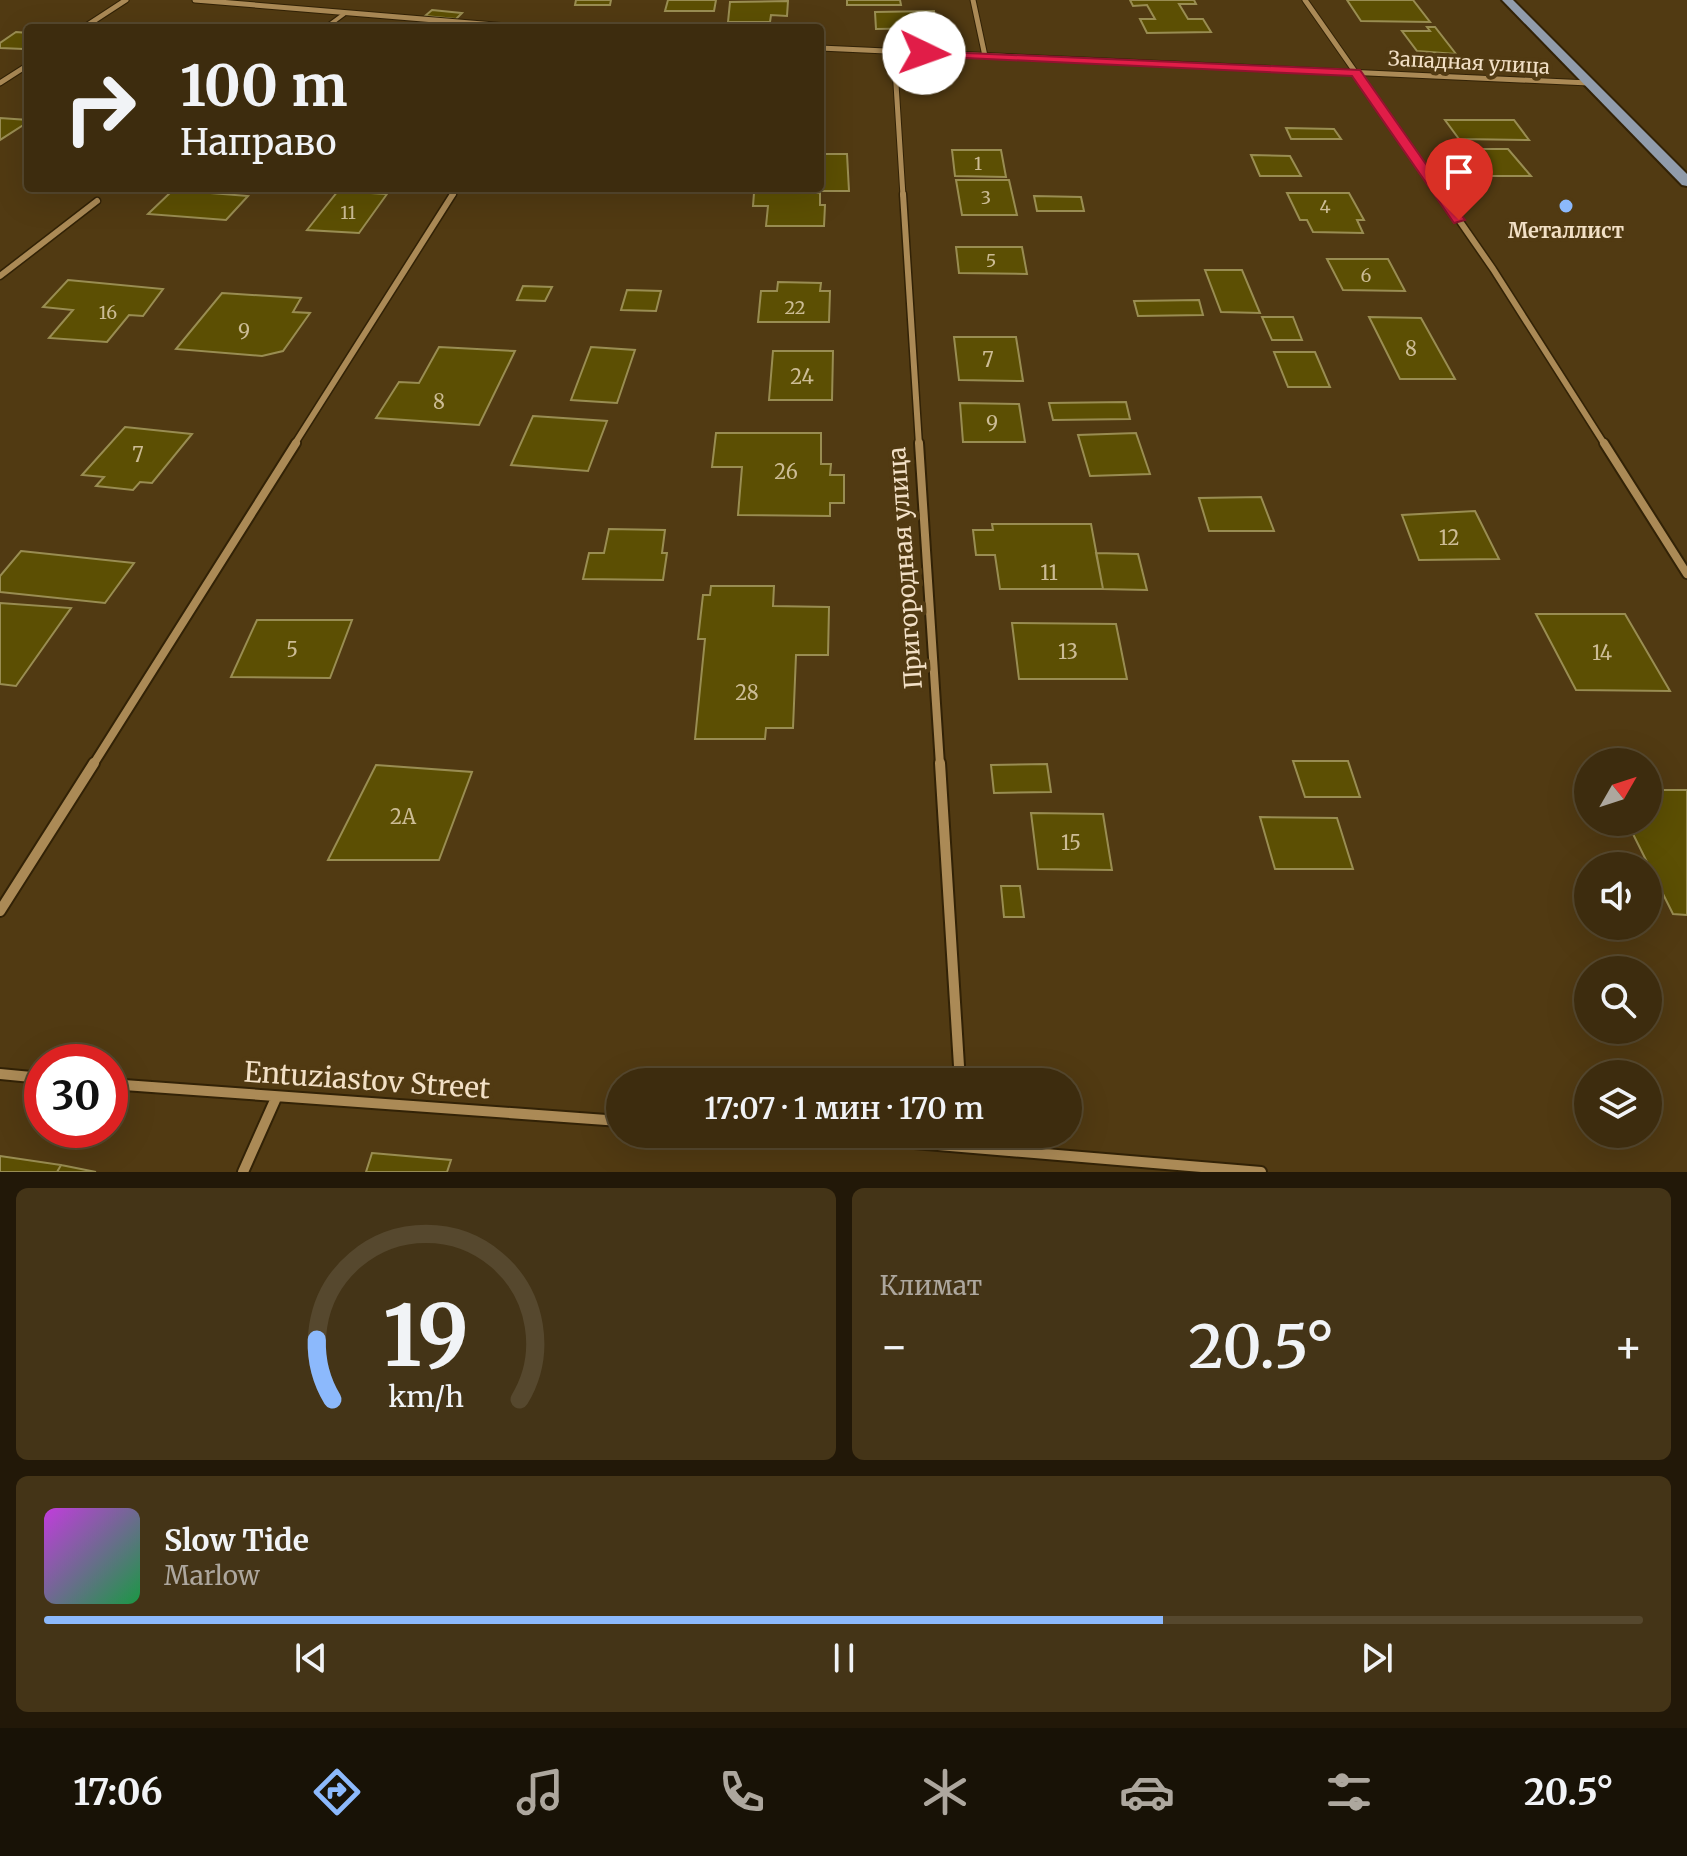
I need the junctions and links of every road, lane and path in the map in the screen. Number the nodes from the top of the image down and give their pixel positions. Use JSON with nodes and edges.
{"nodes":[{"id":1,"x":126,"y":0,"type":"edge"},
{"id":2,"x":195,"y":0,"type":"edge"},
{"id":3,"x":973,"y":0,"type":"edge"},
{"id":4,"x":1305,"y":0,"type":"edge"},
{"id":5,"x":1507,"y":0,"type":"edge"},
{"id":6,"x":344,"y":14,"type":"junction"},
{"id":7,"x":89,"y":24,"type":"edge"},
{"id":8,"x":330,"y":24,"type":"edge"},
{"id":9,"x":478,"y":24,"type":"edge"},
{"id":10,"x":824,"y":48,"type":"edge"},
{"id":11,"x":894,"y":52,"type":"junction"},
{"id":12,"x":985,"y":56,"type":"junction"},
{"id":13,"x":24,"y":68,"type":"edge"},
{"id":14,"x":1356,"y":73,"type":"junction"},
{"id":15,"x":0,"y":83,"type":"edge"},
{"id":16,"x":1589,"y":83,"type":"junction"},
{"id":17,"x":1687,"y":182,"type":"edge"},
{"id":18,"x":454,"y":192,"type":"edge"},
{"id":19,"x":97,"y":201,"type":"dead end"},
{"id":20,"x":0,"y":276,"type":"edge"},
{"id":21,"x":1687,"y":574,"type":"edge"},
{"id":22,"x":0,"y":911,"type":"edge"},
{"id":23,"x":959,"y":1068,"type":"edge"},
{"id":24,"x":0,"y":1074,"type":"edge"},
{"id":25,"x":24,"y":1076,"type":"edge"},
{"id":26,"x":128,"y":1086,"type":"edge"},
{"id":27,"x":276,"y":1098,"type":"junction"},
{"id":28,"x":606,"y":1120,"type":"edge"},
{"id":29,"x":1045,"y":1148,"type":"edge"},
{"id":30,"x":243,"y":1172,"type":"edge"},
{"id":31,"x":1261,"y":1172,"type":"edge"}],
"edges":[{"from":1,"to":7,"type":"street"},
{"from":2,"to":6,"type":"street"},
{"from":3,"to":12,"type":"street"},
{"from":4,"to":14,"type":"street"},
{"from":5,"to":16,"type":"main road"},
{"from":6,"to":8,"type":"lane"},
{"from":6,"to":9,"type":"street"},
{"from":10,"to":11,"type":"street","name":"Западная улица"},
{"from":11,"to":12,"type":"street","name":"Западная улица"},
{"from":11,"to":23,"type":"street","name":"Пригородная улица"},
{"from":12,"to":14,"type":"street","name":"Западная улица"},
{"from":13,"to":15,"type":"street"},
{"from":14,"to":16,"type":"street","name":"Западная улица"},
{"from":14,"to":21,"type":"street"},
{"from":16,"to":17,"type":"main road"},
{"from":18,"to":22,"type":"street"},
{"from":19,"to":20,"type":"street"},
{"from":24,"to":25,"type":"street"},
{"from":26,"to":27,"type":"street","name":"Entuziastov Street"},
{"from":27,"to":28,"type":"street","name":"Entuziastov Street"},
{"from":27,"to":30,"type":"street"},
{"from":29,"to":31,"type":"street"}]}
